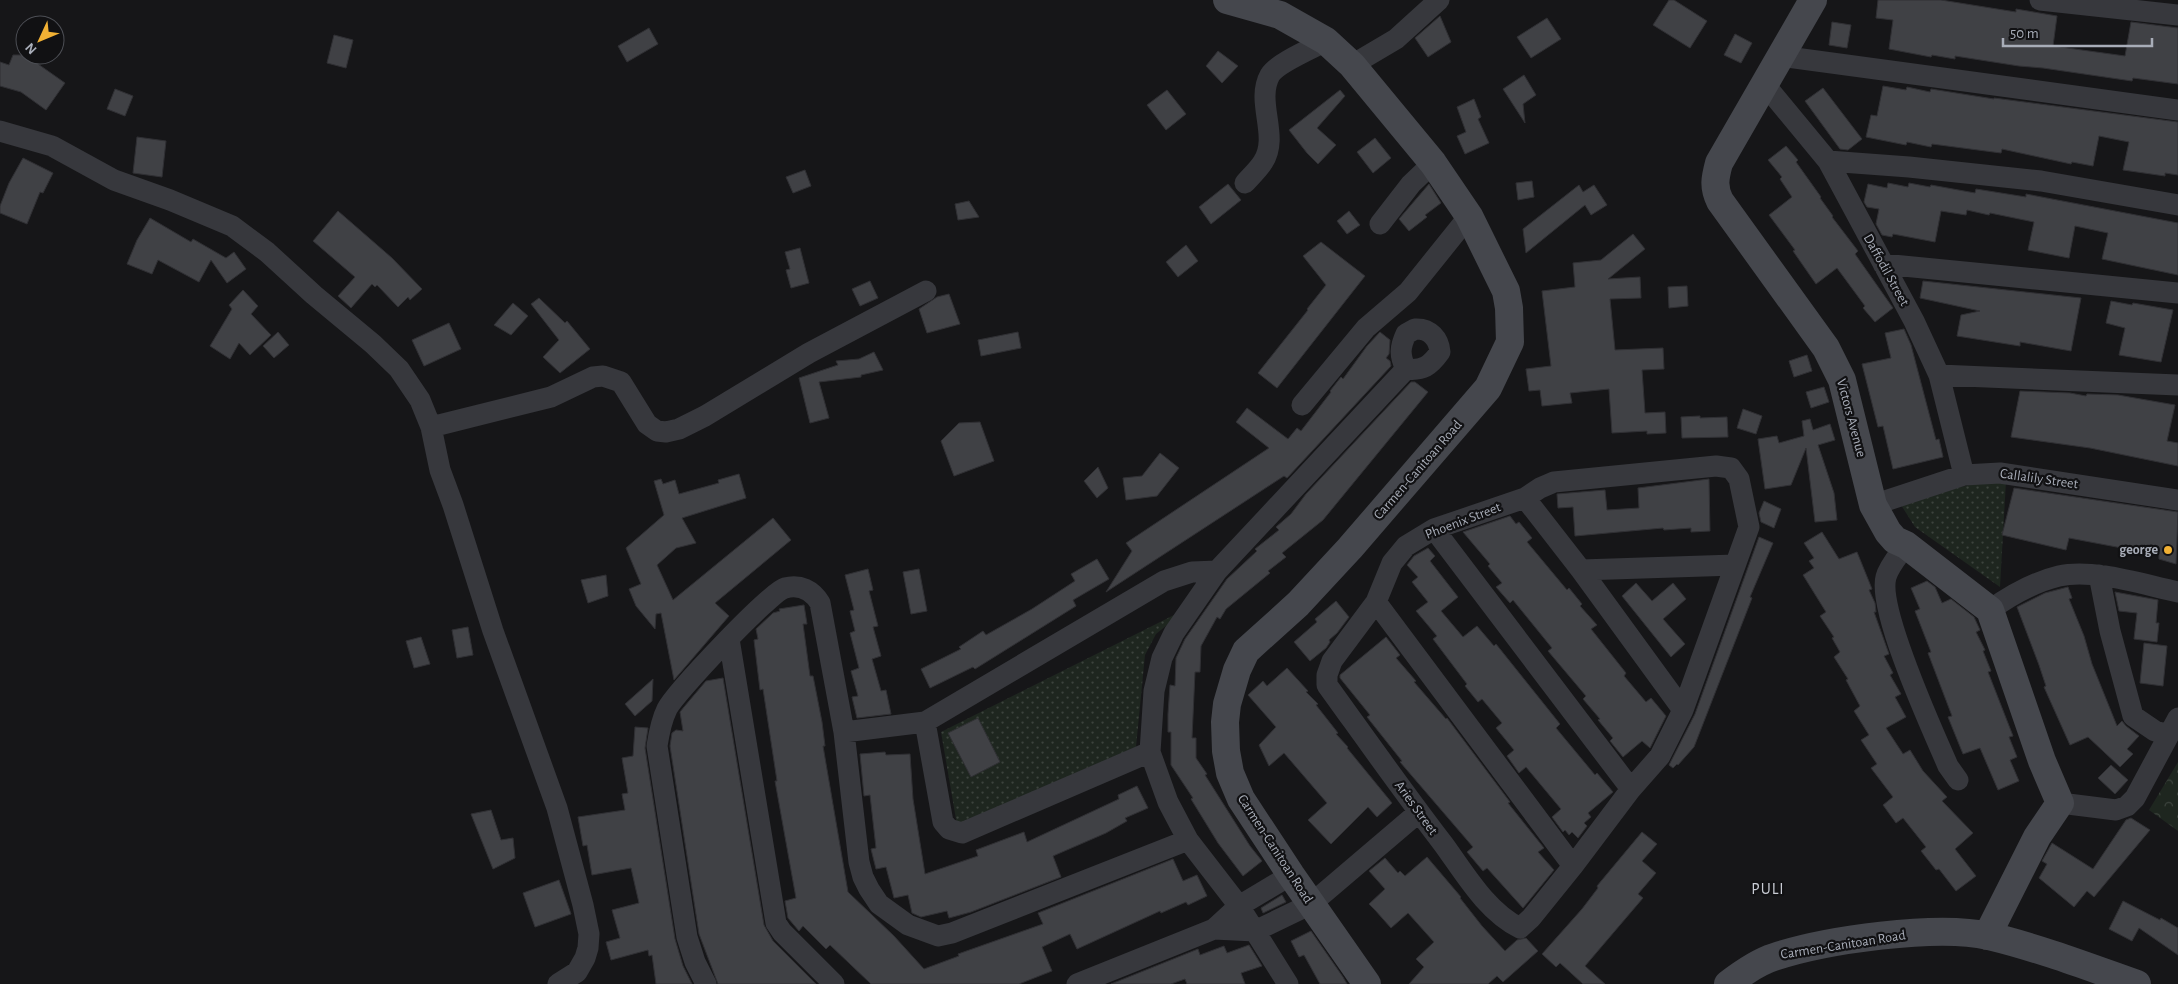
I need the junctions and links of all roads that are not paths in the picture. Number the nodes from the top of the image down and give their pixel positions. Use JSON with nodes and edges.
{"nodes":[{"id":1,"x":1227,"y":0,"type":"edge"},
{"id":2,"x":1439,"y":0,"type":"edge"},
{"id":3,"x":1813,"y":0,"type":"edge"},
{"id":4,"x":2040,"y":0,"type":"edge"},
{"id":5,"x":1278,"y":8,"type":"edge"},
{"id":6,"x":2178,"y":15,"type":"edge"},
{"id":7,"x":1326,"y":41,"type":"junction"},
{"id":8,"x":1780,"y":56,"type":"junction"},
{"id":9,"x":1352,"y":65,"type":"junction"},
{"id":10,"x":1766,"y":86,"type":"junction"},
{"id":11,"x":2178,"y":110,"type":"edge"},
{"id":12,"x":0,"y":131,"type":"edge"},
{"id":13,"x":1828,"y":161,"type":"junction"},
{"id":14,"x":1432,"y":163,"type":"junction"},
{"id":15,"x":1245,"y":183,"type":"dead end"},
{"id":16,"x":2178,"y":205,"type":"edge"},
{"id":17,"x":1469,"y":216,"type":"junction"},
{"id":18,"x":1380,"y":224,"type":"dead end"},
{"id":19,"x":1883,"y":264,"type":"junction"},
{"id":20,"x":926,"y":291,"type":"dead end"},
{"id":21,"x":2178,"y":293,"type":"edge"},
{"id":22,"x":1406,"y":369,"type":"dead end"},
{"id":23,"x":1940,"y":375,"type":"junction"},
{"id":24,"x":2178,"y":385,"type":"edge"},
{"id":25,"x":1302,"y":405,"type":"dead end"},
{"id":26,"x":431,"y":427,"type":"junction"},
{"id":27,"x":1964,"y":474,"type":"junction"},
{"id":28,"x":1525,"y":498,"type":"junction"},
{"id":29,"x":2178,"y":500,"type":"edge"},
{"id":30,"x":1873,"y":505,"type":"junction"},
{"id":31,"x":1434,"y":529,"type":"junction"},
{"id":32,"x":1906,"y":544,"type":"junction"},
{"id":33,"x":1736,"y":565,"type":"junction"},
{"id":34,"x":1581,"y":570,"type":"junction"},
{"id":35,"x":1217,"y":571,"type":"junction"},
{"id":36,"x":2099,"y":575,"type":"junction"},
{"id":37,"x":2178,"y":592,"type":"edge"},
{"id":38,"x":1376,"y":602,"type":"junction"},
{"id":39,"x":1990,"y":610,"type":"junction"},
{"id":40,"x":729,"y":639,"type":"junction"},
{"id":41,"x":1326,"y":675,"type":"joint"},
{"id":42,"x":1683,"y":710,"type":"junction"},
{"id":43,"x":925,"y":722,"type":"junction"},
{"id":44,"x":2174,"y":727,"type":"edge"},
{"id":45,"x":844,"y":732,"type":"junction"},
{"id":46,"x":1150,"y":752,"type":"junction"},
{"id":47,"x":1958,"y":780,"type":"dead end"},
{"id":48,"x":1631,"y":789,"type":"junction"},
{"id":49,"x":2060,"y":803,"type":"junction"},
{"id":50,"x":1419,"y":812,"type":"junction"},
{"id":51,"x":1188,"y":840,"type":"junction"},
{"id":52,"x":1573,"y":866,"type":"junction"},
{"id":53,"x":1291,"y":875,"type":"junction"},
{"id":54,"x":1311,"y":904,"type":"junction"},
{"id":55,"x":1240,"y":906,"type":"junction"},
{"id":56,"x":1214,"y":929,"type":"junction"},
{"id":57,"x":1255,"y":931,"type":"junction"},
{"id":58,"x":1987,"y":936,"type":"junction"},
{"id":59,"x":558,"y":984,"type":"edge"},
{"id":60,"x":706,"y":984,"type":"edge"},
{"id":61,"x":834,"y":984,"type":"edge"},
{"id":62,"x":1077,"y":984,"type":"edge"},
{"id":63,"x":1288,"y":984,"type":"edge"},
{"id":64,"x":1367,"y":984,"type":"edge"},
{"id":65,"x":1728,"y":984,"type":"edge"},
{"id":66,"x":2137,"y":984,"type":"edge"}],
"edges":[{"from":1,"to":5,"type":"main road","name":"Carmen-Canitoan Road"},
{"from":2,"to":9,"type":"street"},
{"from":3,"to":8,"type":"main road","name":"Victors Avenue"},
{"from":4,"to":6,"type":"street"},
{"from":5,"to":7,"type":"main road","name":"Carmen-Canitoan Road"},
{"from":7,"to":9,"type":"main road","name":"Carmen-Canitoan Road"},
{"from":7,"to":15,"type":"street"},
{"from":8,"to":10,"type":"main road","name":"Victors Avenue"},
{"from":8,"to":11,"type":"street"},
{"from":9,"to":14,"type":"main road","name":"Carmen-Canitoan Road"},
{"from":10,"to":13,"type":"street","name":"Daffodil Street"},
{"from":10,"to":30,"type":"main road","name":"Victors Avenue"},
{"from":12,"to":26,"type":"street"},
{"from":13,"to":16,"type":"street"},
{"from":13,"to":19,"type":"street","name":"Daffodil Street"},
{"from":14,"to":17,"type":"main road","name":"Carmen-Canitoan Road"},
{"from":14,"to":18,"type":"street"},
{"from":17,"to":25,"type":"street"},
{"from":17,"to":53,"type":"main road","name":"Carmen-Canitoan Road"},
{"from":19,"to":21,"type":"street"},
{"from":19,"to":23,"type":"street","name":"Daffodil Street"},
{"from":20,"to":26,"type":"street"},
{"from":22,"to":35,"type":"street"},
{"from":23,"to":24,"type":"street"},
{"from":23,"to":27,"type":"street","name":"Daffodil Street"},
{"from":26,"to":59,"type":"street"},
{"from":27,"to":29,"type":"street","name":"Callalily Street"},
{"from":27,"to":30,"type":"street","name":"Callalily Street"},
{"from":28,"to":31,"type":"street","name":"Phoenix Street"},
{"from":28,"to":33,"type":"street","name":"Phoenix Street"},
{"from":28,"to":34,"type":"street"},
{"from":30,"to":32,"type":"main road","name":"Victors Avenue"},
{"from":31,"to":38,"type":"street","name":"Phoenix Street"},
{"from":31,"to":48,"type":"street"},
{"from":32,"to":39,"type":"main road","name":"Victors Avenue"},
{"from":32,"to":47,"type":"street"},
{"from":33,"to":34,"type":"street"},
{"from":33,"to":42,"type":"street"},
{"from":34,"to":42,"type":"street"},
{"from":35,"to":43,"type":"street"},
{"from":35,"to":46,"type":"street"},
{"from":36,"to":37,"type":"street"},
{"from":36,"to":39,"type":"street"},
{"from":36,"to":44,"type":"street"},
{"from":38,"to":41,"type":"street","name":"Phoenix Street"},
{"from":38,"to":52,"type":"street"},
{"from":39,"to":49,"type":"main road"},
{"from":40,"to":45,"type":"street"},
{"from":40,"to":60,"type":"street"},
{"from":40,"to":61,"type":"street"},
{"from":41,"to":50,"type":"street","name":"Aries Street"},
{"from":42,"to":48,"type":"street"},
{"from":43,"to":45,"type":"street"},
{"from":43,"to":46,"type":"street"},
{"from":44,"to":49,"type":"street"},
{"from":45,"to":51,"type":"street"},
{"from":46,"to":51,"type":"street"},
{"from":48,"to":52,"type":"street"},
{"from":49,"to":58,"type":"main road"},
{"from":50,"to":52,"type":"street","name":"Aries Street"},
{"from":50,"to":54,"type":"street"},
{"from":51,"to":55,"type":"street"},
{"from":53,"to":54,"type":"main road","name":"Carmen-Canitoan Road"},
{"from":53,"to":55,"type":"street"},
{"from":54,"to":57,"type":"street"},
{"from":54,"to":64,"type":"main road","name":"Carmen-Canitoan Road"},
{"from":55,"to":56,"type":"street"},
{"from":55,"to":57,"type":"street"},
{"from":56,"to":57,"type":"street"},
{"from":56,"to":62,"type":"street"},
{"from":57,"to":63,"type":"street"},
{"from":58,"to":65,"type":"main road","name":"Carmen-Canitoan Road"},
{"from":58,"to":66,"type":"main road","name":"Carmen-Canitoan Road"}]}
